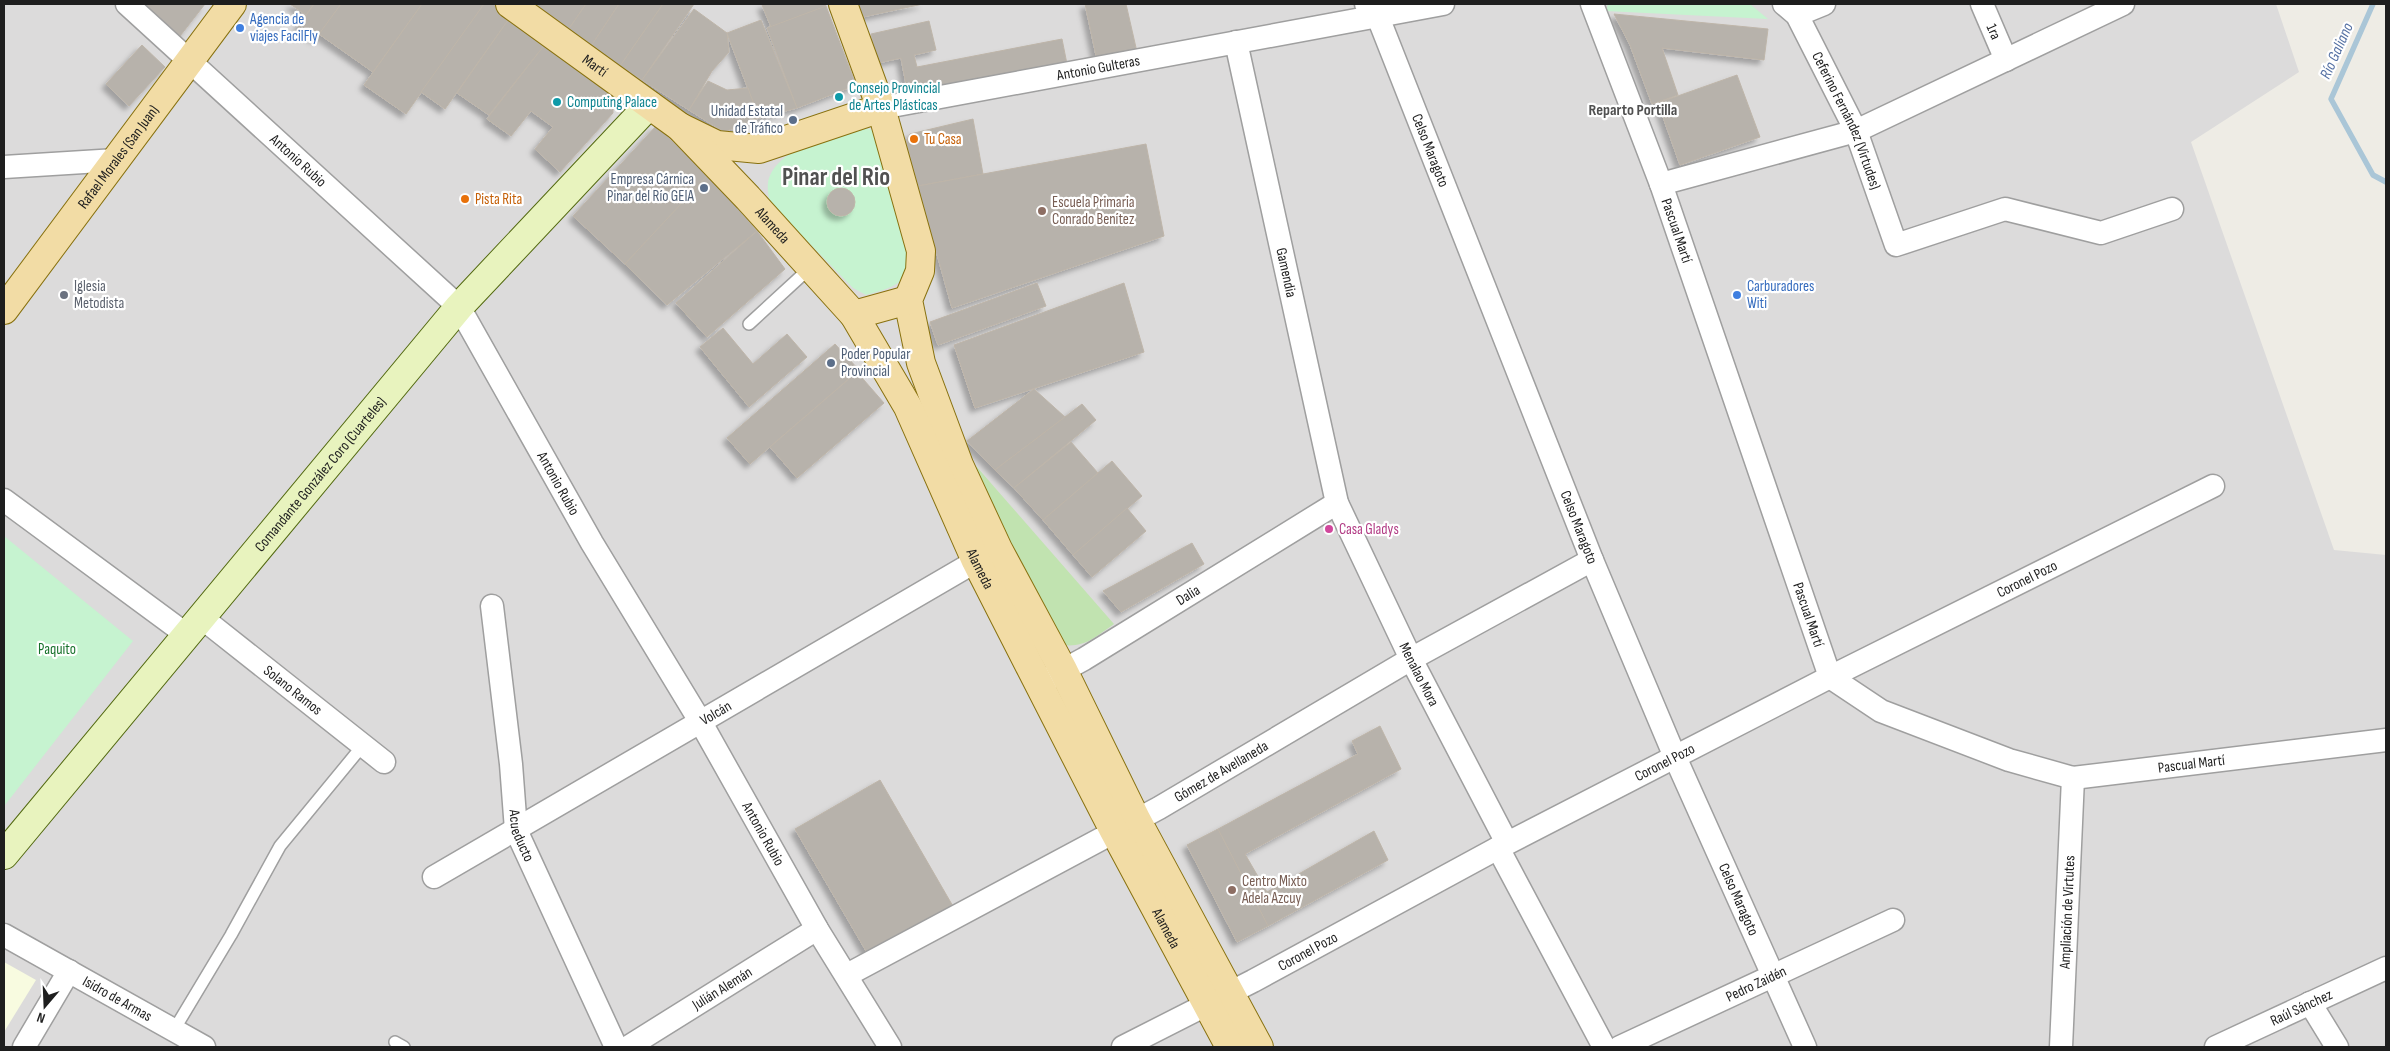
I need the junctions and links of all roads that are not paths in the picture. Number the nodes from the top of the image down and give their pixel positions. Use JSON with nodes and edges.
{"nodes":[{"id":1,"x":127,"y":4,"type":"edge"},
{"id":2,"x":232,"y":4,"type":"edge"},
{"id":3,"x":510,"y":4,"type":"edge"},
{"id":4,"x":843,"y":4,"type":"edge"},
{"id":5,"x":1444,"y":4,"type":"edge"},
{"id":6,"x":1592,"y":4,"type":"edge"},
{"id":7,"x":1824,"y":4,"type":"edge"},
{"id":8,"x":1982,"y":4,"type":"edge"},
{"id":9,"x":2123,"y":4,"type":"edge"},
{"id":10,"x":1790,"y":9,"type":"edge"},
{"id":11,"x":1372,"y":10,"type":"edge"},
{"id":12,"x":1236,"y":42,"type":"junction"},
{"id":13,"x":191,"y":60,"type":"junction"},
{"id":14,"x":2006,"y":60,"type":"junction"},
{"id":15,"x":649,"y":105,"type":"junction"},
{"id":16,"x":881,"y":108,"type":"junction"},
{"id":17,"x":680,"y":126,"type":"junction"},
{"id":18,"x":1856,"y":131,"type":"junction"},
{"id":19,"x":759,"y":149,"type":"junction"},
{"id":20,"x":116,"y":160,"type":"junction"},
{"id":21,"x":4,"y":167,"type":"edge"},
{"id":22,"x":1661,"y":184,"type":"junction"},
{"id":23,"x":748,"y":198,"type":"junction"},
{"id":24,"x":2172,"y":209,"type":"dead end"},
{"id":25,"x":811,"y":267,"type":"junction"},
{"id":26,"x":908,"y":300,"type":"junction"},
{"id":27,"x":459,"y":307,"type":"junction"},
{"id":28,"x":4,"y":310,"type":"edge"},
{"id":29,"x":854,"y":315,"type":"junction"},
{"id":30,"x":749,"y":324,"type":"dead end"},
{"id":31,"x":2213,"y":486,"type":"dead end"},
{"id":32,"x":4,"y":500,"type":"edge"},
{"id":33,"x":1337,"y":503,"type":"junction"},
{"id":34,"x":987,"y":555,"type":"junction"},
{"id":35,"x":1592,"y":560,"type":"junction"},
{"id":36,"x":492,"y":606,"type":"dead end"},
{"id":37,"x":195,"y":626,"type":"junction"},
{"id":38,"x":1411,"y":659,"type":"junction"},
{"id":39,"x":1063,"y":670,"type":"junction"},
{"id":40,"x":1830,"y":677,"type":"junction"},
{"id":41,"x":1039,"y":684,"type":"junction"},
{"id":42,"x":700,"y":721,"type":"junction"},
{"id":43,"x":2386,"y":740,"type":"edge"},
{"id":44,"x":361,"y":742,"type":"junction"},
{"id":45,"x":1675,"y":757,"type":"junction"},
{"id":46,"x":384,"y":762,"type":"dead end"},
{"id":47,"x":2073,"y":778,"type":"junction"},
{"id":48,"x":1125,"y":825,"type":"junction"},
{"id":49,"x":516,"y":830,"type":"junction"},
{"id":50,"x":1503,"y":846,"type":"junction"},
{"id":51,"x":4,"y":854,"type":"edge"},
{"id":52,"x":434,"y":878,"type":"dead end"},
{"id":53,"x":1893,"y":920,"type":"dead end"},
{"id":54,"x":817,"y":929,"type":"junction"},
{"id":55,"x":4,"y":935,"type":"edge"},
{"id":56,"x":2386,"y":968,"type":"edge"},
{"id":57,"x":69,"y":971,"type":"junction"},
{"id":58,"x":847,"y":975,"type":"junction"},
{"id":59,"x":1774,"y":976,"type":"junction"},
{"id":60,"x":1218,"y":997,"type":"junction"},
{"id":61,"x":2310,"y":1003,"type":"junction"},
{"id":62,"x":174,"y":1030,"type":"junction"},
{"id":63,"x":24,"y":1047,"type":"edge"},
{"id":64,"x":204,"y":1047,"type":"edge"},
{"id":65,"x":616,"y":1047,"type":"edge"},
{"id":66,"x":628,"y":1047,"type":"edge"},
{"id":67,"x":890,"y":1047,"type":"edge"},
{"id":68,"x":1123,"y":1047,"type":"edge"},
{"id":69,"x":1230,"y":1047,"type":"edge"},
{"id":70,"x":1259,"y":1047,"type":"edge"},
{"id":71,"x":1604,"y":1047,"type":"edge"},
{"id":72,"x":1620,"y":1047,"type":"edge"},
{"id":73,"x":1805,"y":1047,"type":"edge"},
{"id":74,"x":2061,"y":1047,"type":"edge"},
{"id":75,"x":2216,"y":1047,"type":"edge"},
{"id":76,"x":2337,"y":1047,"type":"edge"}],
"edges":[{"from":1,"to":13,"type":"street","name":"Antonio Rubio"},
{"from":2,"to":13,"type":"main road","name":"Rafael Morales (San Juan)"},
{"from":3,"to":15,"type":"main road","name":"Martí"},
{"from":4,"to":16,"type":"main road"},
{"from":5,"to":11,"type":"street","name":"Antonio Gulteras"},
{"from":6,"to":22,"type":"street","name":"Pascual Martí"},
{"from":7,"to":10,"type":"street"},
{"from":8,"to":14,"type":"street","name":"1ra"},
{"from":9,"to":14,"type":"street"},
{"from":10,"to":18,"type":"street","name":"Ceferino Fernández (Virtudes)"},
{"from":11,"to":12,"type":"street","name":"Antonio Gulteras"},
{"from":11,"to":35,"type":"street","name":"Celso Maragoto"},
{"from":12,"to":16,"type":"street","name":"Antonio Gulteras"},
{"from":12,"to":33,"type":"street","name":"Gamendia"},
{"from":13,"to":20,"type":"main road","name":"Rafael Morales (San Juan)"},
{"from":13,"to":27,"type":"street","name":"Antonio Rubio"},
{"from":14,"to":18,"type":"street"},
{"from":15,"to":17,"type":"main road","name":"Martí"},
{"from":15,"to":27,"type":"street","name":"Comandante González Coro (Cuarteles)"},
{"from":16,"to":19,"type":"main road","name":"Antonio Gulteras"},
{"from":16,"to":26,"type":"main road"},
{"from":17,"to":19,"type":"main road","name":"Antonio Gulteras"},
{"from":17,"to":23,"type":"main road","name":"Alameda"},
{"from":18,"to":22,"type":"street"},
{"from":18,"to":24,"type":"street","name":"Ceferino Fernández (Virtudes)"},
{"from":19,"to":23,"type":"main road"},
{"from":20,"to":21,"type":"street"},
{"from":20,"to":28,"type":"main road","name":"Rafael Morales (San Juan)"},
{"from":22,"to":40,"type":"street","name":"Pascual Martí"},
{"from":23,"to":25,"type":"main road","name":"Alameda"},
{"from":25,"to":29,"type":"main road","name":"Alameda"},
{"from":25,"to":30,"type":"lane"},
{"from":26,"to":29,"type":"main road"},
{"from":26,"to":34,"type":"main road","name":"Alameda"},
{"from":27,"to":37,"type":"street","name":"Comandante González Coro (Cuarteles)"},
{"from":27,"to":42,"type":"street","name":"Antonio Rubio"},
{"from":29,"to":34,"type":"main road","name":"Alameda"},
{"from":31,"to":40,"type":"street","name":"Coronel Pozo"},
{"from":32,"to":37,"type":"street","name":"Solano Ramos"},
{"from":33,"to":38,"type":"street","name":"Menalao Mora"},
{"from":33,"to":39,"type":"street","name":"Dalia"},
{"from":34,"to":39,"type":"main road","name":"Alameda"},
{"from":34,"to":41,"type":"main road","name":"Alameda"},
{"from":34,"to":42,"type":"street","name":"Volcán"},
{"from":35,"to":38,"type":"street","name":"Gómez de Avellaneda"},
{"from":35,"to":45,"type":"street","name":"Celso Maragoto"},
{"from":36,"to":49,"type":"street","name":"Acueducto"},
{"from":37,"to":44,"type":"street","name":"Solano Ramos"},
{"from":37,"to":51,"type":"street","name":"Comandante González Coro (Cuarteles)"},
{"from":38,"to":48,"type":"street","name":"Gómez de Avellaneda"},
{"from":38,"to":50,"type":"street","name":"Menalao Mora"},
{"from":39,"to":41,"type":"street","name":"Dalia"},
{"from":39,"to":48,"type":"main road","name":"Alameda"},
{"from":40,"to":45,"type":"street","name":"Coronel Pozo"},
{"from":40,"to":47,"type":"street","name":"Pascual Martí"},
{"from":41,"to":48,"type":"main road","name":"Alameda"},
{"from":42,"to":49,"type":"street","name":"Volcán"},
{"from":42,"to":54,"type":"street","name":"Antonio Rubio"},
{"from":43,"to":47,"type":"street","name":"Pascual Martí"},
{"from":44,"to":46,"type":"street","name":"Solano Ramos"},
{"from":44,"to":62,"type":"lane"},
{"from":45,"to":50,"type":"street","name":"Coronel Pozo"},
{"from":45,"to":59,"type":"street","name":"Celso Maragoto"},
{"from":47,"to":74,"type":"street","name":"Ampliación de Virtutes"},
{"from":48,"to":58,"type":"street","name":"Gómez de Avellaneda"},
{"from":48,"to":60,"type":"main road","name":"Alameda"},
{"from":49,"to":52,"type":"street","name":"Volcán"},
{"from":49,"to":65,"type":"street","name":"Acueducto"},
{"from":50,"to":60,"type":"street","name":"Coronel Pozo"},
{"from":50,"to":71,"type":"street","name":"Menalao Mora"},
{"from":53,"to":59,"type":"street","name":"Pedro Zaidén"},
{"from":54,"to":58,"type":"street","name":"Antonio Rubio"},
{"from":54,"to":66,"type":"street","name":"Julián Alemán"},
{"from":55,"to":57,"type":"street","name":"Isidro de Armas"},
{"from":56,"to":61,"type":"street","name":"Raúl Sánchez"},
{"from":57,"to":62,"type":"street","name":"Isidro de Armas"},
{"from":57,"to":63,"type":"street"},
{"from":58,"to":67,"type":"street","name":"Antonio Rubio"},
{"from":59,"to":72,"type":"street","name":"Pedro Zaidén"},
{"from":59,"to":73,"type":"street","name":"Celso Maragoto"},
{"from":60,"to":68,"type":"street","name":"Coronel Pozo"},
{"from":60,"to":69,"type":"main road","name":"Alameda"},
{"from":60,"to":70,"type":"main road","name":"Alameda"},
{"from":61,"to":75,"type":"street","name":"Raúl Sánchez"},
{"from":61,"to":76,"type":"street"},
{"from":62,"to":64,"type":"street","name":"Isidro de Armas"}]}
